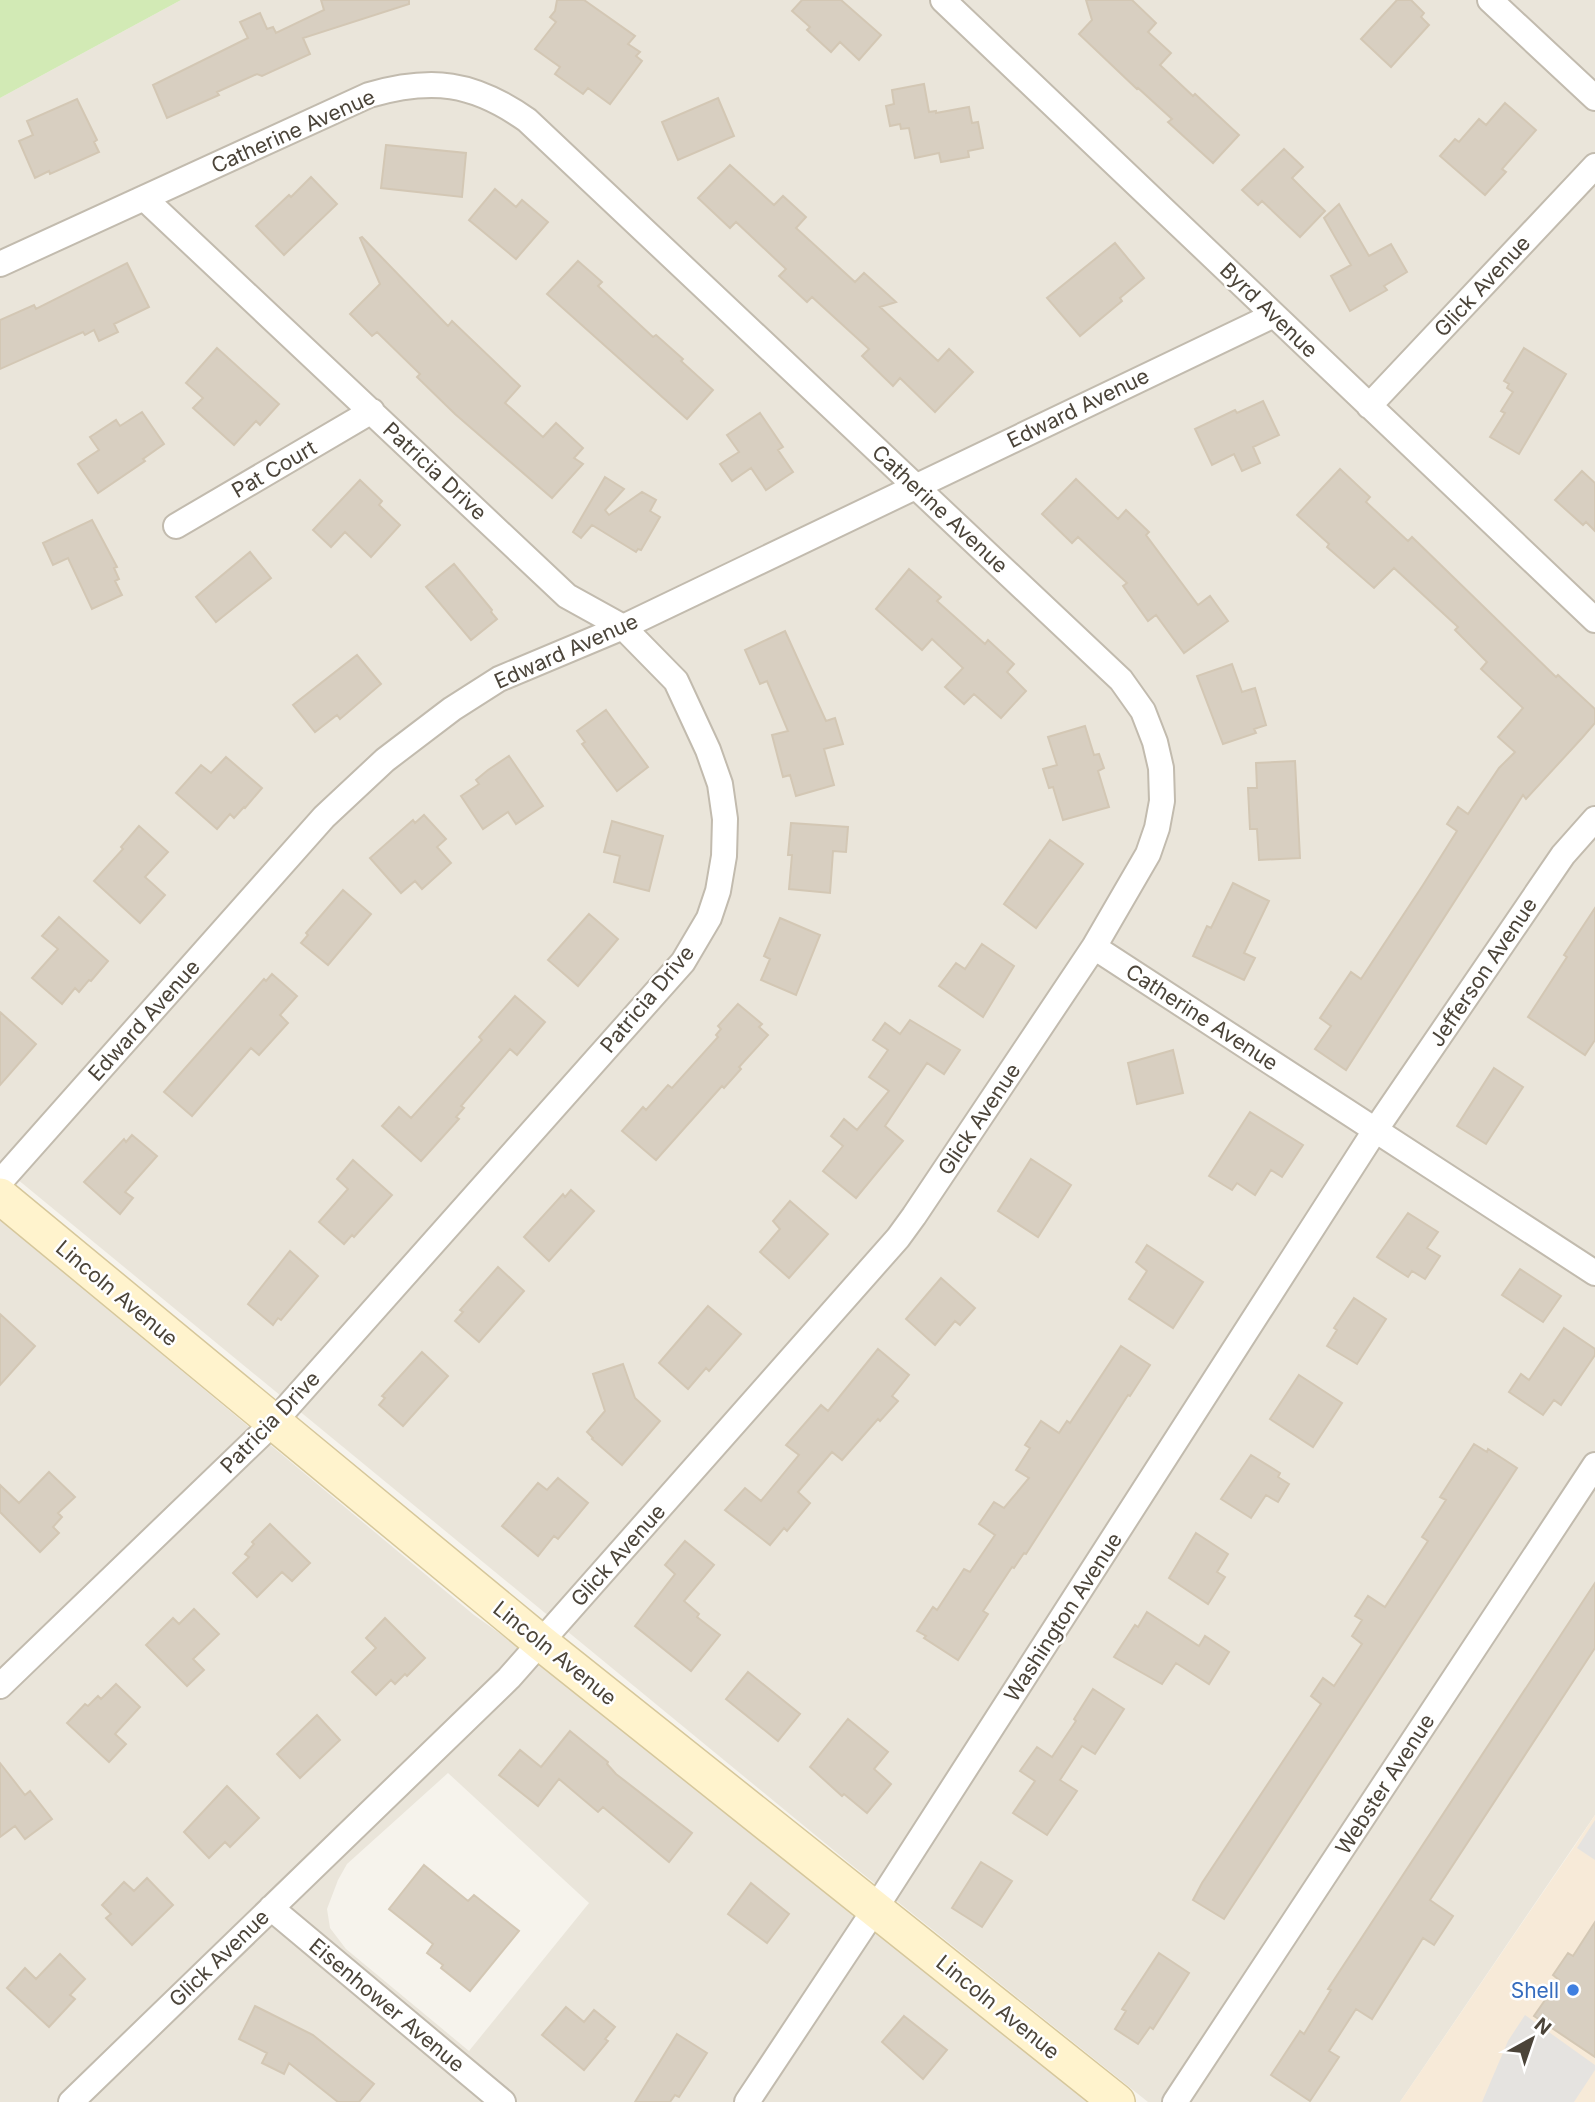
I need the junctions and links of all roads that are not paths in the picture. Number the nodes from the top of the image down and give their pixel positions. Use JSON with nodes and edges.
{"nodes":[{"id":1,"x":943,"y":0,"type":"edge"},
{"id":2,"x":1490,"y":0,"type":"edge"},
{"id":3,"x":1595,"y":98,"type":"edge"},
{"id":4,"x":1595,"y":166,"type":"edge"},
{"id":5,"x":144,"y":198,"type":"junction"},
{"id":6,"x":0,"y":264,"type":"edge"},
{"id":7,"x":1274,"y":315,"type":"junction"},
{"id":8,"x":1369,"y":406,"type":"junction"},
{"id":9,"x":372,"y":411,"type":"junction"},
{"id":10,"x":915,"y":486,"type":"junction"},
{"id":11,"x":176,"y":526,"type":"dead end"},
{"id":12,"x":1595,"y":620,"type":"edge"},
{"id":13,"x":622,"y":627,"type":"junction"},
{"id":14,"x":1595,"y":819,"type":"edge"},
{"id":15,"x":1094,"y":947,"type":"junction"},
{"id":16,"x":1377,"y":1129,"type":"junction"},
{"id":17,"x":0,"y":1182,"type":"edge"},
{"id":18,"x":0,"y":1196,"type":"edge"},
{"id":19,"x":1595,"y":1273,"type":"edge"},
{"id":20,"x":274,"y":1422,"type":"junction"},
{"id":21,"x":1595,"y":1465,"type":"edge"},
{"id":22,"x":540,"y":1642,"type":"junction"},
{"id":23,"x":0,"y":1686,"type":"edge"},
{"id":24,"x":271,"y":1908,"type":"junction"},
{"id":25,"x":875,"y":1909,"type":"junction"},
{"id":26,"x":71,"y":2102,"type":"edge"},
{"id":27,"x":503,"y":2102,"type":"edge"},
{"id":28,"x":747,"y":2102,"type":"edge"},
{"id":29,"x":1117,"y":2102,"type":"edge"},
{"id":30,"x":1175,"y":2102,"type":"edge"}],
"edges":[{"from":1,"to":7,"type":"street","name":"Byrd Avenue"},
{"from":2,"to":3,"type":"street"},
{"from":4,"to":8,"type":"street","name":"Glick Avenue"},
{"from":5,"to":6,"type":"street","name":"Catherine Avenue"},
{"from":5,"to":9,"type":"street","name":"Patricia Drive"},
{"from":5,"to":10,"type":"street","name":"Catherine Avenue"},
{"from":7,"to":8,"type":"street","name":"Byrd Avenue"},
{"from":7,"to":10,"type":"street","name":"Edward Avenue"},
{"from":8,"to":12,"type":"street","name":"Byrd Avenue"},
{"from":9,"to":11,"type":"street","name":"Pat Court"},
{"from":9,"to":13,"type":"street","name":"Patricia Drive"},
{"from":10,"to":13,"type":"street","name":"Edward Avenue"},
{"from":10,"to":15,"type":"street","name":"Catherine Avenue"},
{"from":13,"to":17,"type":"street","name":"Edward Avenue"},
{"from":13,"to":20,"type":"street","name":"Patricia Drive"},
{"from":14,"to":16,"type":"street","name":"Jefferson Avenue"},
{"from":15,"to":16,"type":"street","name":"Catherine Avenue"},
{"from":15,"to":22,"type":"street","name":"Glick Avenue"},
{"from":16,"to":19,"type":"street","name":"Catherine Avenue"},
{"from":16,"to":25,"type":"street","name":"Washington Avenue"},
{"from":18,"to":20,"type":"street","name":"Lincoln Avenue"},
{"from":20,"to":22,"type":"street","name":"Lincoln Avenue"},
{"from":20,"to":23,"type":"street","name":"Patricia Drive"},
{"from":21,"to":30,"type":"street","name":"Webster Avenue"},
{"from":22,"to":24,"type":"street","name":"Glick Avenue"},
{"from":22,"to":25,"type":"street","name":"Lincoln Avenue"},
{"from":24,"to":26,"type":"street","name":"Glick Avenue"},
{"from":24,"to":27,"type":"street","name":"Eisenhower Avenue"},
{"from":25,"to":28,"type":"street","name":"Washington Avenue"},
{"from":25,"to":29,"type":"street","name":"Lincoln Avenue"}]}
